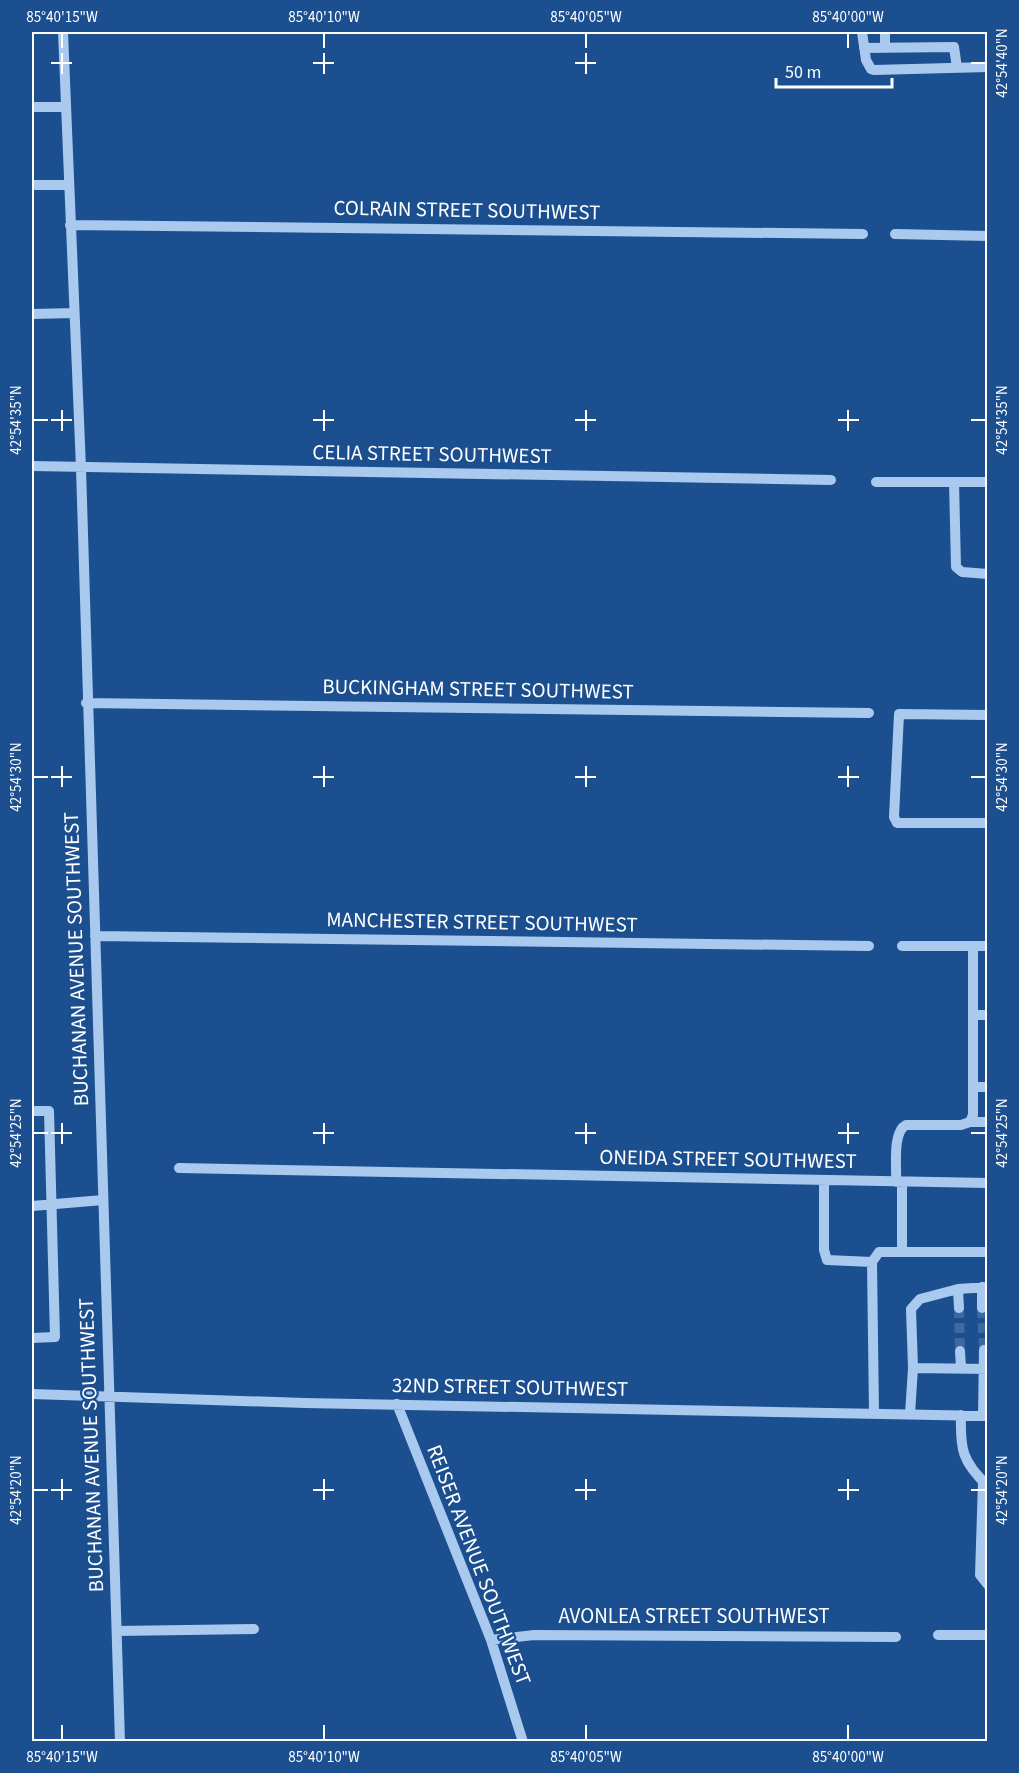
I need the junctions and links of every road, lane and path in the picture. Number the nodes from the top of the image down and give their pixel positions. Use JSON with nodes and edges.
{"nodes":[{"id":1,"x":63,"y":32,"type":"edge"},
{"id":2,"x":862,"y":32,"type":"edge"},
{"id":3,"x":885,"y":32,"type":"edge"},
{"id":4,"x":885,"y":47,"type":"junction"},
{"id":5,"x":864,"y":48,"type":"junction"},
{"id":6,"x":987,"y":67,"type":"edge"},
{"id":7,"x":957,"y":68,"type":"junction"},
{"id":8,"x":32,"y":107,"type":"edge"},
{"id":9,"x":66,"y":107,"type":"junction"},
{"id":10,"x":32,"y":184,"type":"edge"},
{"id":11,"x":69,"y":185,"type":"junction"},
{"id":12,"x":70,"y":225,"type":"junction"},
{"id":13,"x":863,"y":234,"type":"dead end"},
{"id":14,"x":895,"y":234,"type":"dead end"},
{"id":15,"x":987,"y":236,"type":"edge"},
{"id":16,"x":74,"y":313,"type":"junction"},
{"id":17,"x":32,"y":314,"type":"edge"},
{"id":18,"x":32,"y":466,"type":"edge"},
{"id":19,"x":81,"y":468,"type":"junction"},
{"id":20,"x":831,"y":480,"type":"dead end"},
{"id":21,"x":876,"y":482,"type":"dead end"},
{"id":22,"x":954,"y":482,"type":"junction"},
{"id":23,"x":987,"y":482,"type":"edge"},
{"id":24,"x":987,"y":574,"type":"edge"},
{"id":25,"x":86,"y":703,"type":"junction"},
{"id":26,"x":869,"y":713,"type":"dead end"},
{"id":27,"x":987,"y":715,"type":"edge"},
{"id":28,"x":987,"y":824,"type":"edge"},
{"id":29,"x":95,"y":936,"type":"junction"},
{"id":30,"x":869,"y":946,"type":"dead end"},
{"id":31,"x":902,"y":946,"type":"dead end"},
{"id":32,"x":973,"y":946,"type":"junction"},
{"id":33,"x":987,"y":946,"type":"edge"},
{"id":34,"x":973,"y":1015,"type":"junction"},
{"id":35,"x":987,"y":1015,"type":"edge"},
{"id":36,"x":973,"y":1087,"type":"junction"},
{"id":37,"x":987,"y":1087,"type":"edge"},
{"id":38,"x":32,"y":1111,"type":"edge"},
{"id":39,"x":970,"y":1122,"type":"junction"},
{"id":40,"x":987,"y":1122,"type":"edge"},
{"id":41,"x":179,"y":1168,"type":"dead end"},
{"id":42,"x":824,"y":1181,"type":"junction"},
{"id":43,"x":899,"y":1182,"type":"junction"},
{"id":44,"x":987,"y":1184,"type":"edge"},
{"id":45,"x":103,"y":1200,"type":"junction"},
{"id":46,"x":51,"y":1203,"type":"junction"},
{"id":47,"x":32,"y":1206,"type":"edge"},
{"id":48,"x":902,"y":1252,"type":"junction"},
{"id":49,"x":987,"y":1252,"type":"edge"},
{"id":50,"x":872,"y":1262,"type":"junction"},
{"id":51,"x":984,"y":1287,"type":"edge"},
{"id":52,"x":958,"y":1289,"type":"junction"},
{"id":53,"x":959,"y":1308,"type":"tunnel mouth"},
{"id":54,"x":982,"y":1308,"type":"dead end"},
{"id":55,"x":32,"y":1338,"type":"edge"},
{"id":56,"x":984,"y":1350,"type":"dead end"},
{"id":57,"x":960,"y":1351,"type":"tunnel mouth"},
{"id":58,"x":913,"y":1368,"type":"junction"},
{"id":59,"x":961,"y":1368,"type":"junction"},
{"id":60,"x":985,"y":1369,"type":"edge"},
{"id":61,"x":32,"y":1394,"type":"edge"},
{"id":62,"x":108,"y":1396,"type":"junction"},
{"id":63,"x":397,"y":1404,"type":"junction"},
{"id":64,"x":874,"y":1413,"type":"junction"},
{"id":65,"x":910,"y":1413,"type":"junction"},
{"id":66,"x":961,"y":1415,"type":"junction"},
{"id":67,"x":985,"y":1416,"type":"edge"},
{"id":68,"x":985,"y":1484,"type":"edge"},
{"id":69,"x":987,"y":1585,"type":"edge"},
{"id":70,"x":254,"y":1629,"type":"dead end"},
{"id":71,"x":117,"y":1631,"type":"junction"},
{"id":72,"x":939,"y":1635,"type":"dead end"},
{"id":73,"x":987,"y":1635,"type":"edge"},
{"id":74,"x":896,"y":1637,"type":"dead end"},
{"id":75,"x":491,"y":1640,"type":"junction"},
{"id":76,"x":120,"y":1742,"type":"edge"},
{"id":77,"x":523,"y":1742,"type":"edge"}],
"edges":[{"from":1,"to":9,"type":"street","name":"BUCHANAN AVENUE SOUTHWEST"},
{"from":2,"to":5,"type":"street"},
{"from":3,"to":4,"type":"street"},
{"from":4,"to":5,"type":"street"},
{"from":4,"to":7,"type":"street"},
{"from":5,"to":7,"type":"street"},
{"from":6,"to":7,"type":"street"},
{"from":8,"to":9,"type":"street"},
{"from":9,"to":11,"type":"street","name":"BUCHANAN AVENUE SOUTHWEST"},
{"from":10,"to":11,"type":"street"},
{"from":11,"to":12,"type":"street","name":"BUCHANAN AVENUE SOUTHWEST"},
{"from":12,"to":13,"type":"street","name":"COLRAIN STREET SOUTHWEST"},
{"from":12,"to":16,"type":"street","name":"BUCHANAN AVENUE SOUTHWEST"},
{"from":14,"to":15,"type":"street"},
{"from":16,"to":17,"type":"street"},
{"from":16,"to":19,"type":"street","name":"BUCHANAN AVENUE SOUTHWEST"},
{"from":18,"to":19,"type":"street","name":"CELIA STREET SOUTHWEST"},
{"from":19,"to":20,"type":"street","name":"CELIA STREET SOUTHWEST"},
{"from":19,"to":25,"type":"street","name":"BUCHANAN AVENUE SOUTHWEST"},
{"from":21,"to":22,"type":"street"},
{"from":22,"to":23,"type":"street"},
{"from":22,"to":24,"type":"street"},
{"from":25,"to":26,"type":"street","name":"BUCKINGHAM STREET SOUTHWEST"},
{"from":25,"to":29,"type":"street","name":"BUCHANAN AVENUE SOUTHWEST"},
{"from":27,"to":28,"type":"street"},
{"from":29,"to":30,"type":"street","name":"MANCHESTER STREET SOUTHWEST"},
{"from":29,"to":45,"type":"street","name":"BUCHANAN AVENUE SOUTHWEST"},
{"from":31,"to":32,"type":"street"},
{"from":32,"to":33,"type":"street"},
{"from":32,"to":34,"type":"street"},
{"from":34,"to":35,"type":"street"},
{"from":34,"to":36,"type":"street"},
{"from":36,"to":37,"type":"street"},
{"from":36,"to":39,"type":"street"},
{"from":38,"to":46,"type":"street"},
{"from":39,"to":40,"type":"street"},
{"from":39,"to":43,"type":"street"},
{"from":41,"to":42,"type":"street","name":"ONEIDA STREET SOUTHWEST"},
{"from":42,"to":43,"type":"street","name":"ONEIDA STREET SOUTHWEST"},
{"from":42,"to":50,"type":"street"},
{"from":43,"to":44,"type":"street","name":"ONEIDA STREET SOUTHWEST"},
{"from":43,"to":48,"type":"street"},
{"from":45,"to":46,"type":"street"},
{"from":45,"to":62,"type":"street","name":"BUCHANAN AVENUE SOUTHWEST"},
{"from":46,"to":47,"type":"street"},
{"from":46,"to":55,"type":"street"},
{"from":48,"to":49,"type":"street"},
{"from":48,"to":50,"type":"street"},
{"from":50,"to":64,"type":"street"},
{"from":51,"to":52,"type":"street"},
{"from":51,"to":54,"type":"street"},
{"from":52,"to":53,"type":"street"},
{"from":52,"to":58,"type":"street"},
{"from":56,"to":60,"type":"street"},
{"from":57,"to":59,"type":"street"},
{"from":58,"to":59,"type":"street"},
{"from":58,"to":65,"type":"street"},
{"from":59,"to":60,"type":"street"},
{"from":60,"to":67,"type":"street"},
{"from":61,"to":62,"type":"street","name":"32ND STREET SOUTHWEST"},
{"from":62,"to":63,"type":"street","name":"32ND STREET SOUTHWEST"},
{"from":62,"to":71,"type":"street","name":"BUCHANAN AVENUE SOUTHWEST"},
{"from":63,"to":64,"type":"street","name":"32ND STREET SOUTHWEST"},
{"from":63,"to":75,"type":"street","name":"REISER AVENUE SOUTHWEST"},
{"from":64,"to":65,"type":"street","name":"32ND STREET SOUTHWEST"},
{"from":65,"to":66,"type":"street","name":"32ND STREET SOUTHWEST"},
{"from":66,"to":67,"type":"street","name":"32ND STREET SOUTHWEST"},
{"from":66,"to":68,"type":"street"},
{"from":68,"to":69,"type":"street"},
{"from":70,"to":71,"type":"street"},
{"from":71,"to":76,"type":"street","name":"BUCHANAN AVENUE SOUTHWEST"},
{"from":72,"to":73,"type":"street"},
{"from":74,"to":75,"type":"street","name":"AVONLEA STREET SOUTHWEST"},
{"from":75,"to":77,"type":"street","name":"REISER AVENUE SOUTHWEST"}]}
